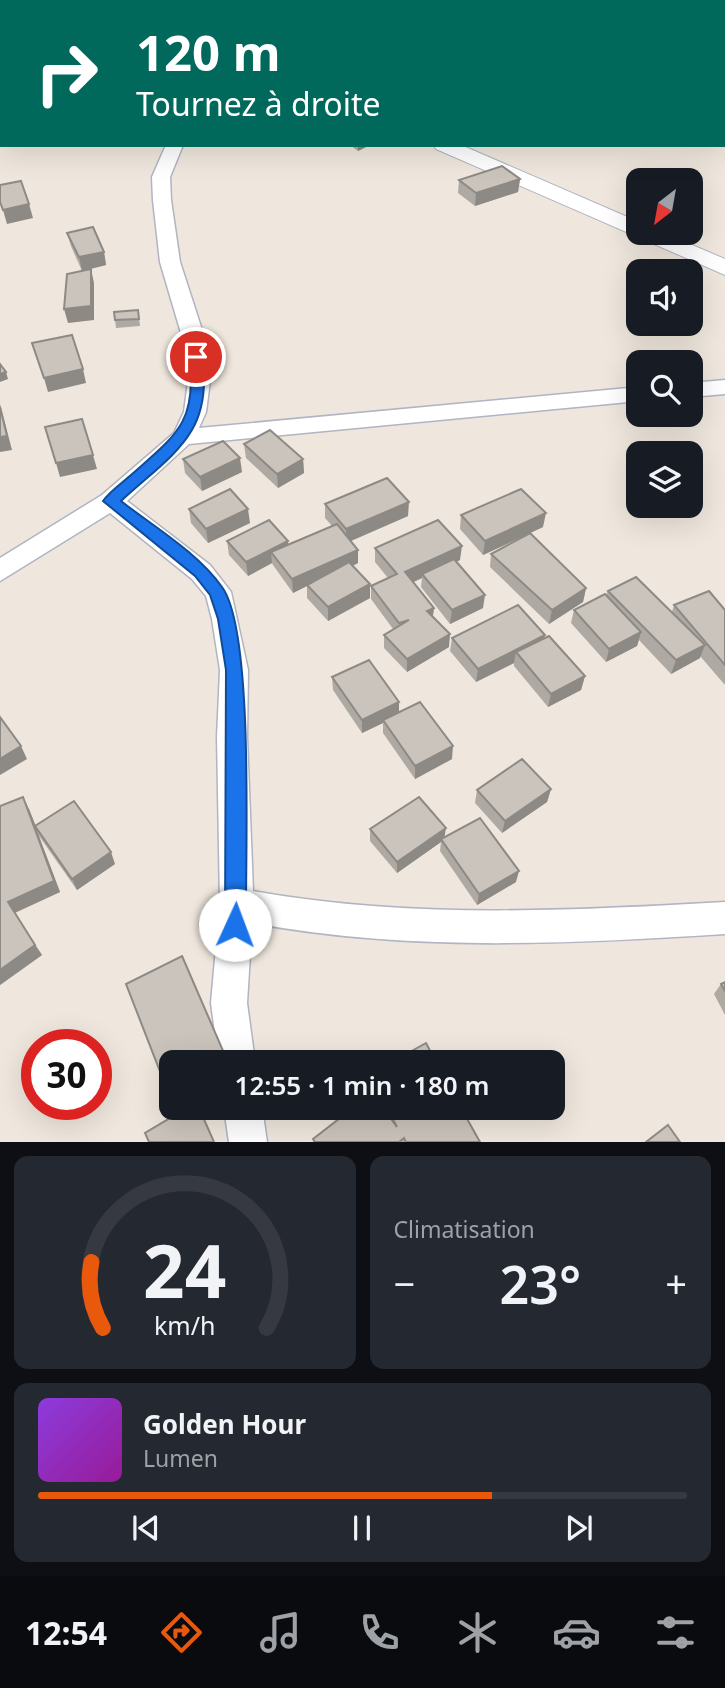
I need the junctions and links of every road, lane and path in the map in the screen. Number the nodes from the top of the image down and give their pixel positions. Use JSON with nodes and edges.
{"nodes":[{"id":1,"x":174,"y":147,"type":"edge"},
{"id":2,"x":448,"y":147,"type":"edge"},
{"id":3,"x":626,"y":224,"type":"edge"},
{"id":4,"x":672,"y":245,"type":"edge"},
{"id":5,"x":725,"y":268,"type":"edge"},
{"id":6,"x":725,"y":387,"type":"edge"},
{"id":7,"x":703,"y":389,"type":"edge"},
{"id":8,"x":626,"y":395,"type":"edge"},
{"id":9,"x":183,"y":437,"type":"junction"},
{"id":10,"x":111,"y":501,"type":"junction"},
{"id":11,"x":0,"y":571,"type":"edge"},
{"id":12,"x":237,"y":904,"type":"junction"},
{"id":13,"x":725,"y":918,"type":"edge"},
{"id":14,"x":235,"y":1050,"type":"edge"},
{"id":15,"x":245,"y":1120,"type":"edge"},
{"id":16,"x":248,"y":1142,"type":"edge"}],
"edges":[{"from":1,"to":9,"type":"street"},
{"from":2,"to":3,"type":"street"},
{"from":4,"to":5,"type":"street"},
{"from":6,"to":7,"type":"street"},
{"from":8,"to":9,"type":"street"},
{"from":9,"to":10,"type":"street"},
{"from":10,"to":11,"type":"street"},
{"from":10,"to":12,"type":"street"},
{"from":12,"to":13,"type":"street"},
{"from":12,"to":14,"type":"street"},
{"from":15,"to":16,"type":"street"}]}
